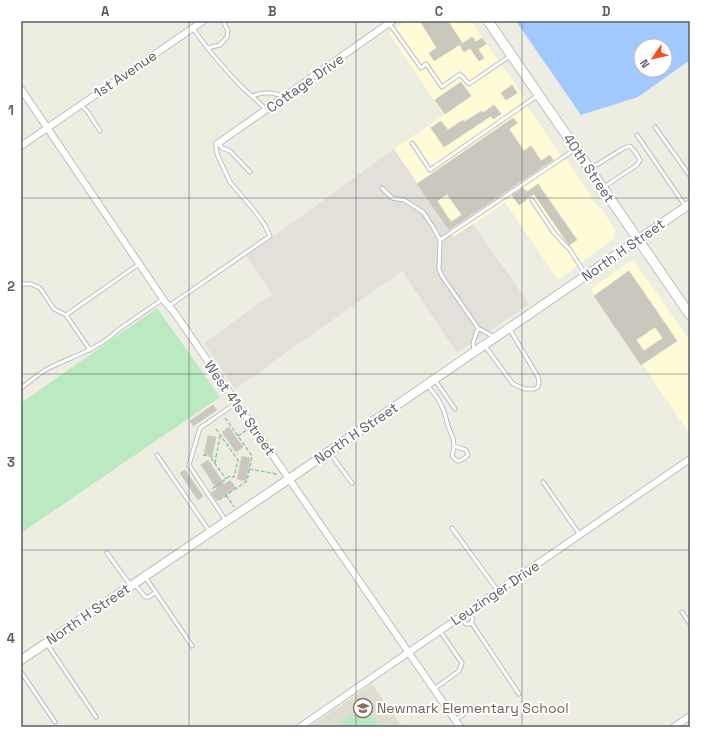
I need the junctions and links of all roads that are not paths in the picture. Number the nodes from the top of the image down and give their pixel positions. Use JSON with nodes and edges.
{"nodes":[{"id":1,"x":203,"y":21,"type":"edge"},
{"id":2,"x":223,"y":21,"type":"edge"},
{"id":3,"x":488,"y":21,"type":"edge"},
{"id":4,"x":391,"y":22,"type":"edge"},
{"id":5,"x":193,"y":28,"type":"junction"},
{"id":6,"x":207,"y":48,"type":"junction"},
{"id":7,"x":512,"y":55,"type":"junction"},
{"id":8,"x":21,"y":89,"type":"edge"},
{"id":9,"x":539,"y":95,"type":"junction"},
{"id":10,"x":252,"y":96,"type":"junction"},
{"id":11,"x":284,"y":97,"type":"junction"},
{"id":12,"x":81,"y":105,"type":"junction"},
{"id":13,"x":266,"y":110,"type":"junction"},
{"id":14,"x":655,"y":127,"type":"dead end"},
{"id":15,"x":48,"y":128,"type":"junction"},
{"id":16,"x":100,"y":130,"type":"dead end"},
{"id":17,"x":638,"y":135,"type":"dead end"},
{"id":18,"x":412,"y":143,"type":"dead end"},
{"id":19,"x":218,"y":144,"type":"junction"},
{"id":20,"x":21,"y":146,"type":"edge"},
{"id":21,"x":576,"y":149,"type":"junction"},
{"id":22,"x":590,"y":169,"type":"junction"},
{"id":23,"x":250,"y":172,"type":"dead end"},
{"id":24,"x":690,"y":176,"type":"edge"},
{"id":25,"x":382,"y":188,"type":"dead end"},
{"id":26,"x":603,"y":188,"type":"junction"},
{"id":27,"x":532,"y":200,"type":"dead end"},
{"id":28,"x":688,"y":205,"type":"edge"},
{"id":29,"x":440,"y":240,"type":"junction"},
{"id":30,"x":638,"y":240,"type":"junction"},
{"id":31,"x":140,"y":264,"type":"junction"},
{"id":32,"x":586,"y":275,"type":"junction"},
{"id":33,"x":21,"y":284,"type":"edge"},
{"id":34,"x":163,"y":299,"type":"junction"},
{"id":35,"x":169,"y":306,"type":"junction"},
{"id":36,"x":66,"y":315,"type":"junction"},
{"id":37,"x":690,"y":315,"type":"edge"},
{"id":38,"x":478,"y":328,"type":"junction"},
{"id":39,"x":509,"y":328,"type":"junction"},
{"id":40,"x":495,"y":337,"type":"junction"},
{"id":41,"x":484,"y":345,"type":"junction"},
{"id":42,"x":90,"y":350,"type":"junction"},
{"id":43,"x":474,"y":352,"type":"junction"},
{"id":44,"x":434,"y":379,"type":"junction"},
{"id":45,"x":427,"y":384,"type":"junction"},
{"id":46,"x":21,"y":388,"type":"edge"},
{"id":47,"x":236,"y":403,"type":"junction"},
{"id":48,"x":454,"y":408,"type":"dead end"},
{"id":49,"x":454,"y":446,"type":"junction"},
{"id":50,"x":328,"y":452,"type":"junction"},
{"id":51,"x":157,"y":455,"type":"dead end"},
{"id":52,"x":690,"y":459,"type":"edge"},
{"id":53,"x":289,"y":479,"type":"junction"},
{"id":54,"x":543,"y":482,"type":"dead end"},
{"id":55,"x":352,"y":483,"type":"dead end"},
{"id":56,"x":226,"y":521,"type":"junction"},
{"id":57,"x":452,"y":528,"type":"dead end"},
{"id":58,"x":210,"y":532,"type":"junction"},
{"id":59,"x":580,"y":535,"type":"junction"},
{"id":60,"x":107,"y":553,"type":"dead end"},
{"id":61,"x":145,"y":576,"type":"junction"},
{"id":62,"x":132,"y":584,"type":"junction"},
{"id":63,"x":498,"y":591,"type":"junction"},
{"id":64,"x":156,"y":592,"type":"junction"},
{"id":65,"x":468,"y":611,"type":"junction"},
{"id":66,"x":682,"y":612,"type":"dead end"},
{"id":67,"x":460,"y":617,"type":"junction"},
{"id":68,"x":471,"y":622,"type":"junction"},
{"id":69,"x":690,"y":624,"type":"edge"},
{"id":70,"x":440,"y":630,"type":"junction"},
{"id":71,"x":46,"y":643,"type":"junction"},
{"id":72,"x":192,"y":646,"type":"dead end"},
{"id":73,"x":408,"y":652,"type":"junction"},
{"id":74,"x":21,"y":660,"type":"edge"},
{"id":75,"x":21,"y":672,"type":"edge"},
{"id":76,"x":434,"y":689,"type":"junction"},
{"id":77,"x":519,"y":694,"type":"dead end"},
{"id":78,"x":475,"y":707,"type":"dead end"},
{"id":79,"x":690,"y":716,"type":"edge"},
{"id":80,"x":96,"y":717,"type":"dead end"},
{"id":81,"x":455,"y":720,"type":"junction"},
{"id":82,"x":56,"y":722,"type":"dead end"},
{"id":83,"x":300,"y":727,"type":"edge"},
{"id":84,"x":460,"y":727,"type":"edge"},
{"id":85,"x":674,"y":727,"type":"edge"}],
"edges":[{"from":1,"to":5,"type":"street","name":"1st Avenue"},
{"from":2,"to":6,"type":"lane"},
{"from":3,"to":7,"type":"main road","name":"40th Street"},
{"from":4,"to":7,"type":"lane"},
{"from":4,"to":11,"type":"street","name":"Cottage Drive"},
{"from":5,"to":6,"type":"lane"},
{"from":5,"to":12,"type":"street","name":"1st Avenue"},
{"from":6,"to":10,"type":"lane"},
{"from":7,"to":9,"type":"main road","name":"40th Street"},
{"from":8,"to":15,"type":"street","name":"West 41st Street"},
{"from":9,"to":18,"type":"lane"},
{"from":9,"to":21,"type":"main road","name":"40th Street"},
{"from":10,"to":11,"type":"lane"},
{"from":10,"to":13,"type":"lane"},
{"from":11,"to":13,"type":"street","name":"Cottage Drive"},
{"from":12,"to":15,"type":"street","name":"1st Avenue"},
{"from":12,"to":16,"type":"lane"},
{"from":13,"to":19,"type":"street","name":"Cottage Drive"},
{"from":14,"to":24,"type":"lane"},
{"from":15,"to":20,"type":"street","name":"1st Avenue"},
{"from":15,"to":31,"type":"street","name":"West 41st Street"},
{"from":17,"to":28,"type":"lane"},
{"from":19,"to":23,"type":"lane"},
{"from":19,"to":35,"type":"lane"},
{"from":21,"to":22,"type":"main road","name":"40th Street"},
{"from":21,"to":29,"type":"lane"},
{"from":22,"to":26,"type":"main road","name":"40th Street"},
{"from":22,"to":26,"type":"lane"},
{"from":25,"to":29,"type":"lane"},
{"from":26,"to":30,"type":"main road","name":"40th Street"},
{"from":27,"to":32,"type":"lane"},
{"from":28,"to":30,"type":"street","name":"North H Street"},
{"from":29,"to":38,"type":"lane"},
{"from":30,"to":32,"type":"street","name":"North H Street"},
{"from":30,"to":37,"type":"main road","name":"40th Street"},
{"from":31,"to":34,"type":"street","name":"West 41st Street"},
{"from":31,"to":36,"type":"lane"},
{"from":32,"to":39,"type":"street","name":"North H Street"},
{"from":33,"to":36,"type":"lane"},
{"from":34,"to":35,"type":"street","name":"West 41st Street"},
{"from":34,"to":42,"type":"lane"},
{"from":35,"to":47,"type":"street","name":"West 41st Street"},
{"from":36,"to":42,"type":"lane"},
{"from":38,"to":40,"type":"lane"},
{"from":38,"to":43,"type":"lane"},
{"from":39,"to":40,"type":"street","name":"North H Street"},
{"from":39,"to":41,"type":"lane"},
{"from":40,"to":41,"type":"street","name":"North H Street"},
{"from":41,"to":43,"type":"street","name":"North H Street"},
{"from":42,"to":46,"type":"lane"},
{"from":43,"to":44,"type":"street","name":"North H Street"},
{"from":44,"to":45,"type":"street","name":"North H Street"},
{"from":44,"to":48,"type":"lane"},
{"from":45,"to":49,"type":"lane"},
{"from":45,"to":50,"type":"street","name":"North H Street"},
{"from":47,"to":53,"type":"street","name":"West 41st Street"},
{"from":47,"to":56,"type":"lane"},
{"from":49,"to":49,"type":"lane"},
{"from":50,"to":53,"type":"street","name":"North H Street"},
{"from":50,"to":55,"type":"lane"},
{"from":51,"to":58,"type":"lane"},
{"from":52,"to":59,"type":"street","name":"Leuzinger Drive"},
{"from":53,"to":56,"type":"street","name":"North H Street"},
{"from":53,"to":73,"type":"street","name":"West 41st Street"},
{"from":54,"to":59,"type":"lane"},
{"from":56,"to":58,"type":"street","name":"North H Street"},
{"from":57,"to":63,"type":"lane"},
{"from":58,"to":61,"type":"street","name":"North H Street"},
{"from":59,"to":63,"type":"street","name":"Leuzinger Drive"},
{"from":60,"to":62,"type":"lane"},
{"from":61,"to":62,"type":"street","name":"North H Street"},
{"from":61,"to":64,"type":"lane"},
{"from":62,"to":64,"type":"lane"},
{"from":62,"to":71,"type":"street","name":"North H Street"},
{"from":63,"to":65,"type":"street","name":"Leuzinger Drive"},
{"from":64,"to":72,"type":"lane"},
{"from":65,"to":67,"type":"street","name":"Leuzinger Drive"},
{"from":65,"to":68,"type":"lane"},
{"from":66,"to":69,"type":"lane"},
{"from":67,"to":68,"type":"lane"},
{"from":67,"to":70,"type":"street","name":"Leuzinger Drive"},
{"from":68,"to":77,"type":"lane"},
{"from":70,"to":73,"type":"street","name":"Leuzinger Drive"},
{"from":70,"to":76,"type":"lane"},
{"from":71,"to":74,"type":"street","name":"North H Street"},
{"from":71,"to":80,"type":"lane"},
{"from":73,"to":76,"type":"street","name":"West 41st Street"},
{"from":73,"to":83,"type":"street","name":"Leuzinger Drive"},
{"from":75,"to":82,"type":"lane"},
{"from":76,"to":81,"type":"street","name":"West 41st Street"},
{"from":78,"to":81,"type":"lane"},
{"from":79,"to":85,"type":"street"},
{"from":81,"to":84,"type":"street","name":"West 41st Street"}]}
